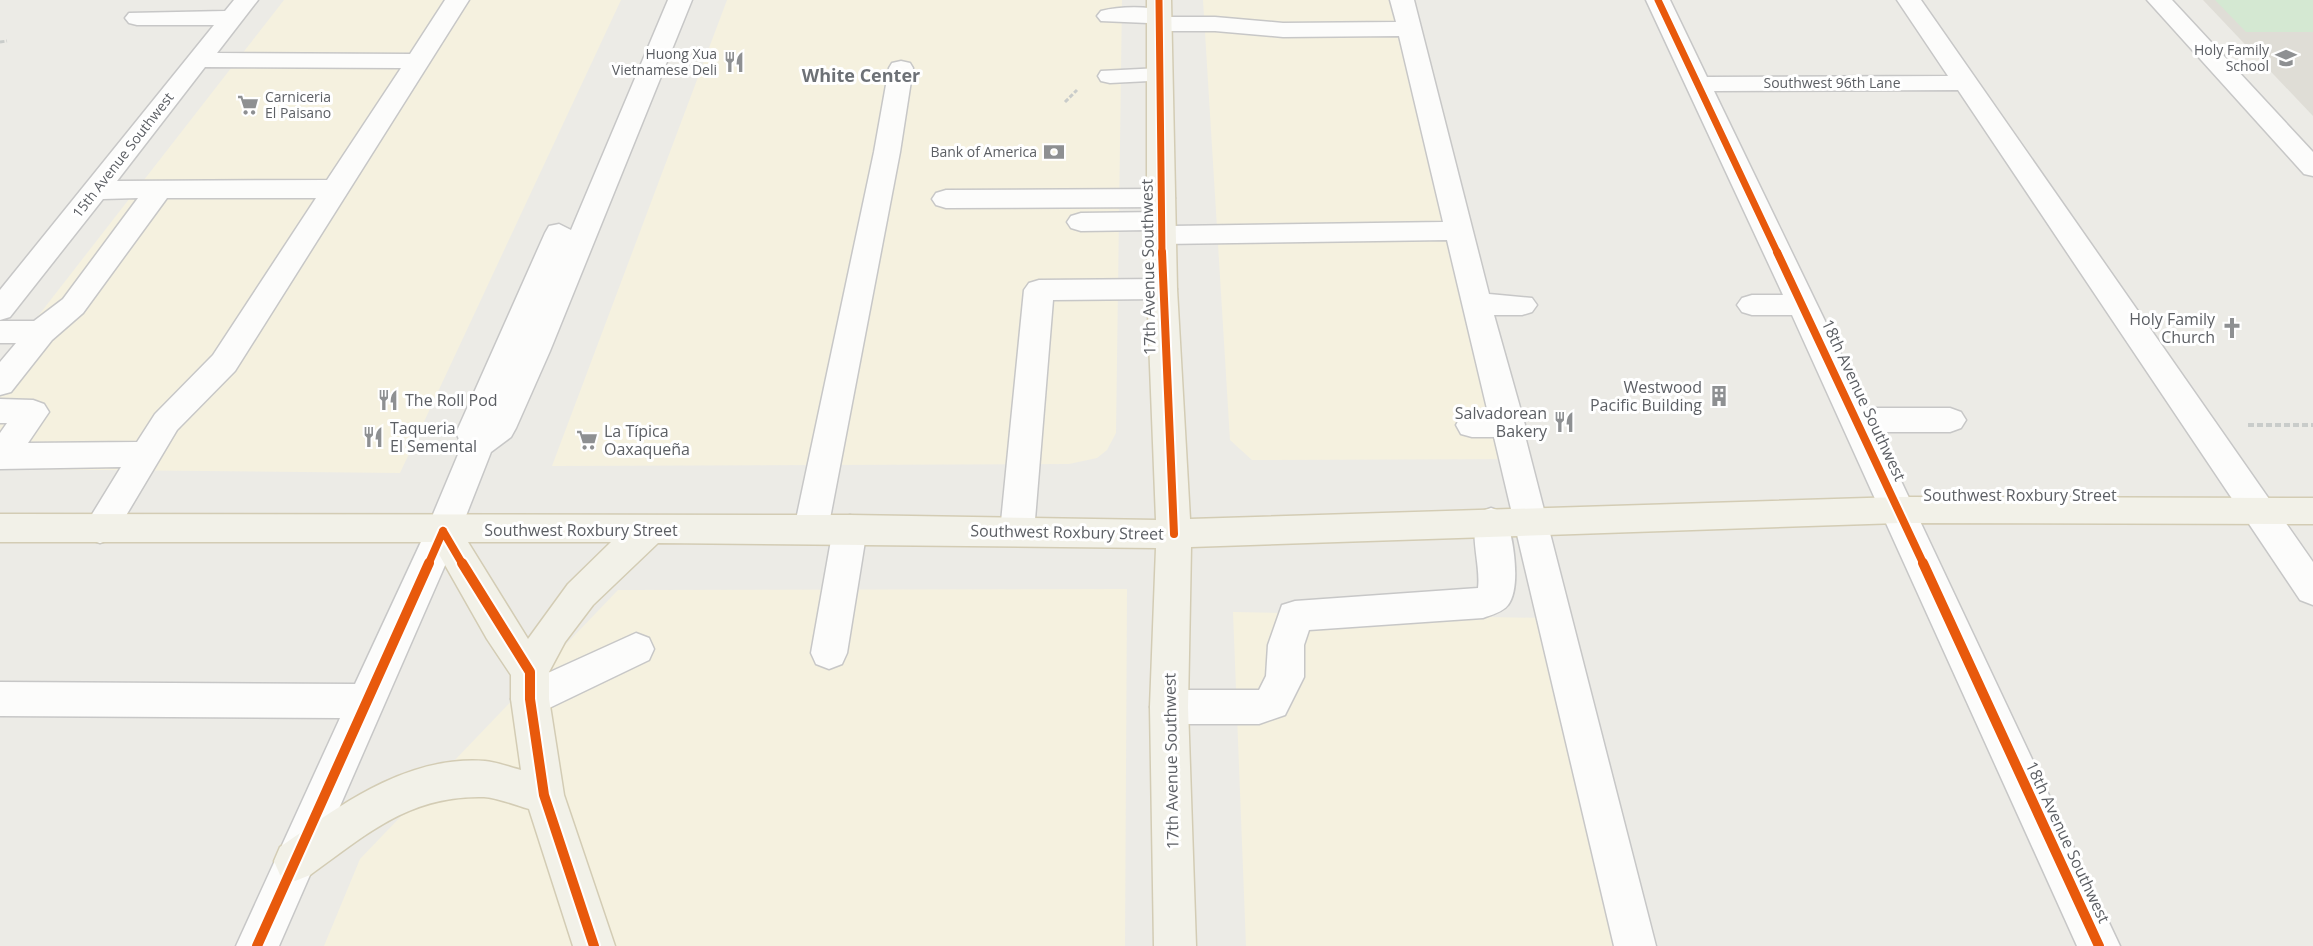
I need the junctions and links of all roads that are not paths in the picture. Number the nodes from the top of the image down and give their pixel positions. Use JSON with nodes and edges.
{"nodes":[{"id":1,"x":457,"y":0,"type":"edge"},
{"id":2,"x":660,"y":0,"type":"edge"},
{"id":3,"x":680,"y":0,"type":"edge"},
{"id":4,"x":1658,"y":0,"type":"edge"},
{"id":5,"x":1910,"y":0,"type":"edge"},
{"id":6,"x":2159,"y":0,"type":"edge"},
{"id":7,"x":239,"y":9,"type":"edge"},
{"id":8,"x":1159,"y":14,"type":"edge"},
{"id":9,"x":1406,"y":14,"type":"edge"},
{"id":10,"x":1109,"y":16,"type":"dead end"},
{"id":11,"x":137,"y":18,"type":"dead end"},
{"id":12,"x":198,"y":60,"type":"junction"},
{"id":13,"x":418,"y":61,"type":"junction"},
{"id":14,"x":901,"y":68,"type":"dead end"},
{"id":15,"x":1160,"y":75,"type":"junction"},
{"id":16,"x":1110,"y":76,"type":"dead end"},
{"id":17,"x":1966,"y":83,"type":"junction"},
{"id":18,"x":1698,"y":84,"type":"junction"},
{"id":19,"x":2304,"y":148,"type":"edge"},
{"id":20,"x":2313,"y":168,"type":"edge"},
{"id":21,"x":96,"y":189,"type":"junction"},
{"id":22,"x":159,"y":189,"type":"junction"},
{"id":23,"x":336,"y":189,"type":"junction"},
{"id":24,"x":951,"y":204,"type":"dead end"},
{"id":25,"x":1161,"y":215,"type":"junction"},
{"id":26,"x":1081,"y":222,"type":"dead end"},
{"id":27,"x":1460,"y":231,"type":"junction"},
{"id":28,"x":12,"y":280,"type":"edge"},
{"id":29,"x":1162,"y":289,"type":"junction"},
{"id":30,"x":1478,"y":304,"type":"junction"},
{"id":31,"x":1522,"y":304,"type":"dead end"},
{"id":32,"x":1752,"y":304,"type":"dead end"},
{"id":33,"x":1802,"y":304,"type":"junction"},
{"id":34,"x":0,"y":310,"type":"edge"},
{"id":35,"x":0,"y":332,"type":"edge"},
{"id":36,"x":40,"y":332,"type":"junction"},
{"id":37,"x":0,"y":384,"type":"edge"},
{"id":38,"x":0,"y":411,"type":"edge"},
{"id":39,"x":1857,"y":420,"type":"junction"},
{"id":40,"x":1950,"y":420,"type":"dead end"},
{"id":41,"x":1472,"y":425,"type":"dead end"},
{"id":42,"x":1509,"y":425,"type":"junction"},
{"id":43,"x":478,"y":445,"type":"junction"},
{"id":44,"x":146,"y":454,"type":"junction"},
{"id":45,"x":1,"y":455,"type":"edge"},
{"id":46,"x":1899,"y":510,"type":"junction"},
{"id":47,"x":2256,"y":511,"type":"junction"},
{"id":48,"x":2313,"y":511,"type":"edge"},
{"id":49,"x":1532,"y":521,"type":"junction"},
{"id":50,"x":1491,"y":522,"type":"junction"},
{"id":51,"x":0,"y":528,"type":"edge"},
{"id":52,"x":100,"y":529,"type":"junction"},
{"id":53,"x":811,"y":529,"type":"junction"},
{"id":54,"x":850,"y":529,"type":"junction"},
{"id":55,"x":443,"y":531,"type":"junction"},
{"id":56,"x":648,"y":531,"type":"junction"},
{"id":57,"x":1017,"y":532,"type":"junction"},
{"id":58,"x":1174,"y":534,"type":"junction"},
{"id":59,"x":2313,"y":590,"type":"edge"},
{"id":60,"x":636,"y":649,"type":"dead end"},
{"id":61,"x":829,"y":653,"type":"dead end"},
{"id":62,"x":530,"y":686,"type":"junction"},
{"id":63,"x":0,"y":699,"type":"edge"},
{"id":64,"x":366,"y":701,"type":"junction"},
{"id":65,"x":1169,"y":707,"type":"junction"},
{"id":66,"x":544,"y":795,"type":"junction"},
{"id":67,"x":295,"y":861,"type":"junction"},
{"id":68,"x":257,"y":946,"type":"edge"},
{"id":69,"x":594,"y":946,"type":"edge"},
{"id":70,"x":1175,"y":946,"type":"edge"},
{"id":71,"x":1635,"y":946,"type":"edge"},
{"id":72,"x":2099,"y":946,"type":"edge"}],
"edges":[{"from":1,"to":13,"type":"street"},
{"from":2,"to":43,"type":"street"},
{"from":3,"to":43,"type":"street"},
{"from":4,"to":18,"type":"street","name":"18th Avenue Southwest"},
{"from":5,"to":17,"type":"street"},
{"from":6,"to":19,"type":"street"},
{"from":7,"to":11,"type":"street"},
{"from":7,"to":12,"type":"street","name":"15th Avenue Southwest"},
{"from":8,"to":9,"type":"street"},
{"from":8,"to":10,"type":"street"},
{"from":8,"to":15,"type":"main road","name":"17th Avenue Southwest"},
{"from":9,"to":27,"type":"street"},
{"from":12,"to":13,"type":"street"},
{"from":12,"to":21,"type":"street","name":"15th Avenue Southwest"},
{"from":13,"to":23,"type":"street"},
{"from":14,"to":53,"type":"street"},
{"from":15,"to":16,"type":"street"},
{"from":15,"to":25,"type":"main road","name":"17th Avenue Southwest"},
{"from":17,"to":18,"type":"street","name":"Southwest 96th Lane"},
{"from":17,"to":47,"type":"street"},
{"from":18,"to":33,"type":"street","name":"18th Avenue Southwest"},
{"from":19,"to":20,"type":"street"},
{"from":21,"to":22,"type":"street"},
{"from":21,"to":28,"type":"street","name":"15th Avenue Southwest"},
{"from":22,"to":23,"type":"street"},
{"from":22,"to":36,"type":"street"},
{"from":23,"to":44,"type":"street"},
{"from":24,"to":25,"type":"street"},
{"from":25,"to":26,"type":"street"},
{"from":25,"to":27,"type":"street"},
{"from":25,"to":29,"type":"main road","name":"17th Avenue Southwest"},
{"from":27,"to":30,"type":"street"},
{"from":28,"to":34,"type":"street","name":"15th Avenue Southwest"},
{"from":29,"to":57,"type":"street"},
{"from":29,"to":58,"type":"main road","name":"17th Avenue Southwest"},
{"from":30,"to":31,"type":"street"},
{"from":30,"to":42,"type":"street"},
{"from":32,"to":33,"type":"street"},
{"from":33,"to":39,"type":"street","name":"18th Avenue Southwest"},
{"from":35,"to":36,"type":"street"},
{"from":36,"to":37,"type":"street"},
{"from":38,"to":45,"type":"street"},
{"from":39,"to":40,"type":"street"},
{"from":39,"to":46,"type":"street","name":"18th Avenue Southwest"},
{"from":41,"to":42,"type":"street"},
{"from":42,"to":49,"type":"street"},
{"from":43,"to":55,"type":"street"},
{"from":44,"to":45,"type":"street"},
{"from":44,"to":52,"type":"street"},
{"from":46,"to":47,"type":"main road","name":"Southwest Roxbury Street"},
{"from":46,"to":49,"type":"main road","name":"Southwest Roxbury Street"},
{"from":46,"to":72,"type":"street","name":"18th Avenue Southwest"},
{"from":47,"to":48,"type":"main road","name":"Southwest Roxbury Street"},
{"from":47,"to":59,"type":"street"},
{"from":49,"to":50,"type":"main road","name":"Southwest Roxbury Street"},
{"from":49,"to":71,"type":"street"},
{"from":50,"to":58,"type":"main road","name":"Southwest Roxbury Street"},
{"from":50,"to":65,"type":"street"},
{"from":51,"to":52,"type":"main road","name":"Southwest Roxbury Street"},
{"from":52,"to":55,"type":"main road","name":"Southwest Roxbury Street"},
{"from":53,"to":54,"type":"main road","name":"Southwest Roxbury Street"},
{"from":53,"to":56,"type":"main road","name":"Southwest Roxbury Street"},
{"from":54,"to":57,"type":"main road","name":"Southwest Roxbury Street"},
{"from":54,"to":61,"type":"street"},
{"from":55,"to":56,"type":"main road","name":"Southwest Roxbury Street"},
{"from":55,"to":62,"type":"main road"},
{"from":55,"to":64,"type":"street"},
{"from":56,"to":62,"type":"main road"},
{"from":57,"to":58,"type":"main road","name":"Southwest Roxbury Street"},
{"from":58,"to":65,"type":"main road","name":"17th Avenue Southwest"},
{"from":60,"to":62,"type":"street"},
{"from":62,"to":66,"type":"main road"},
{"from":63,"to":64,"type":"street"},
{"from":64,"to":67,"type":"street"},
{"from":65,"to":70,"type":"main road","name":"17th Avenue Southwest"},
{"from":66,"to":67,"type":"main road"},
{"from":66,"to":69,"type":"main road"},
{"from":67,"to":68,"type":"street"}]}
